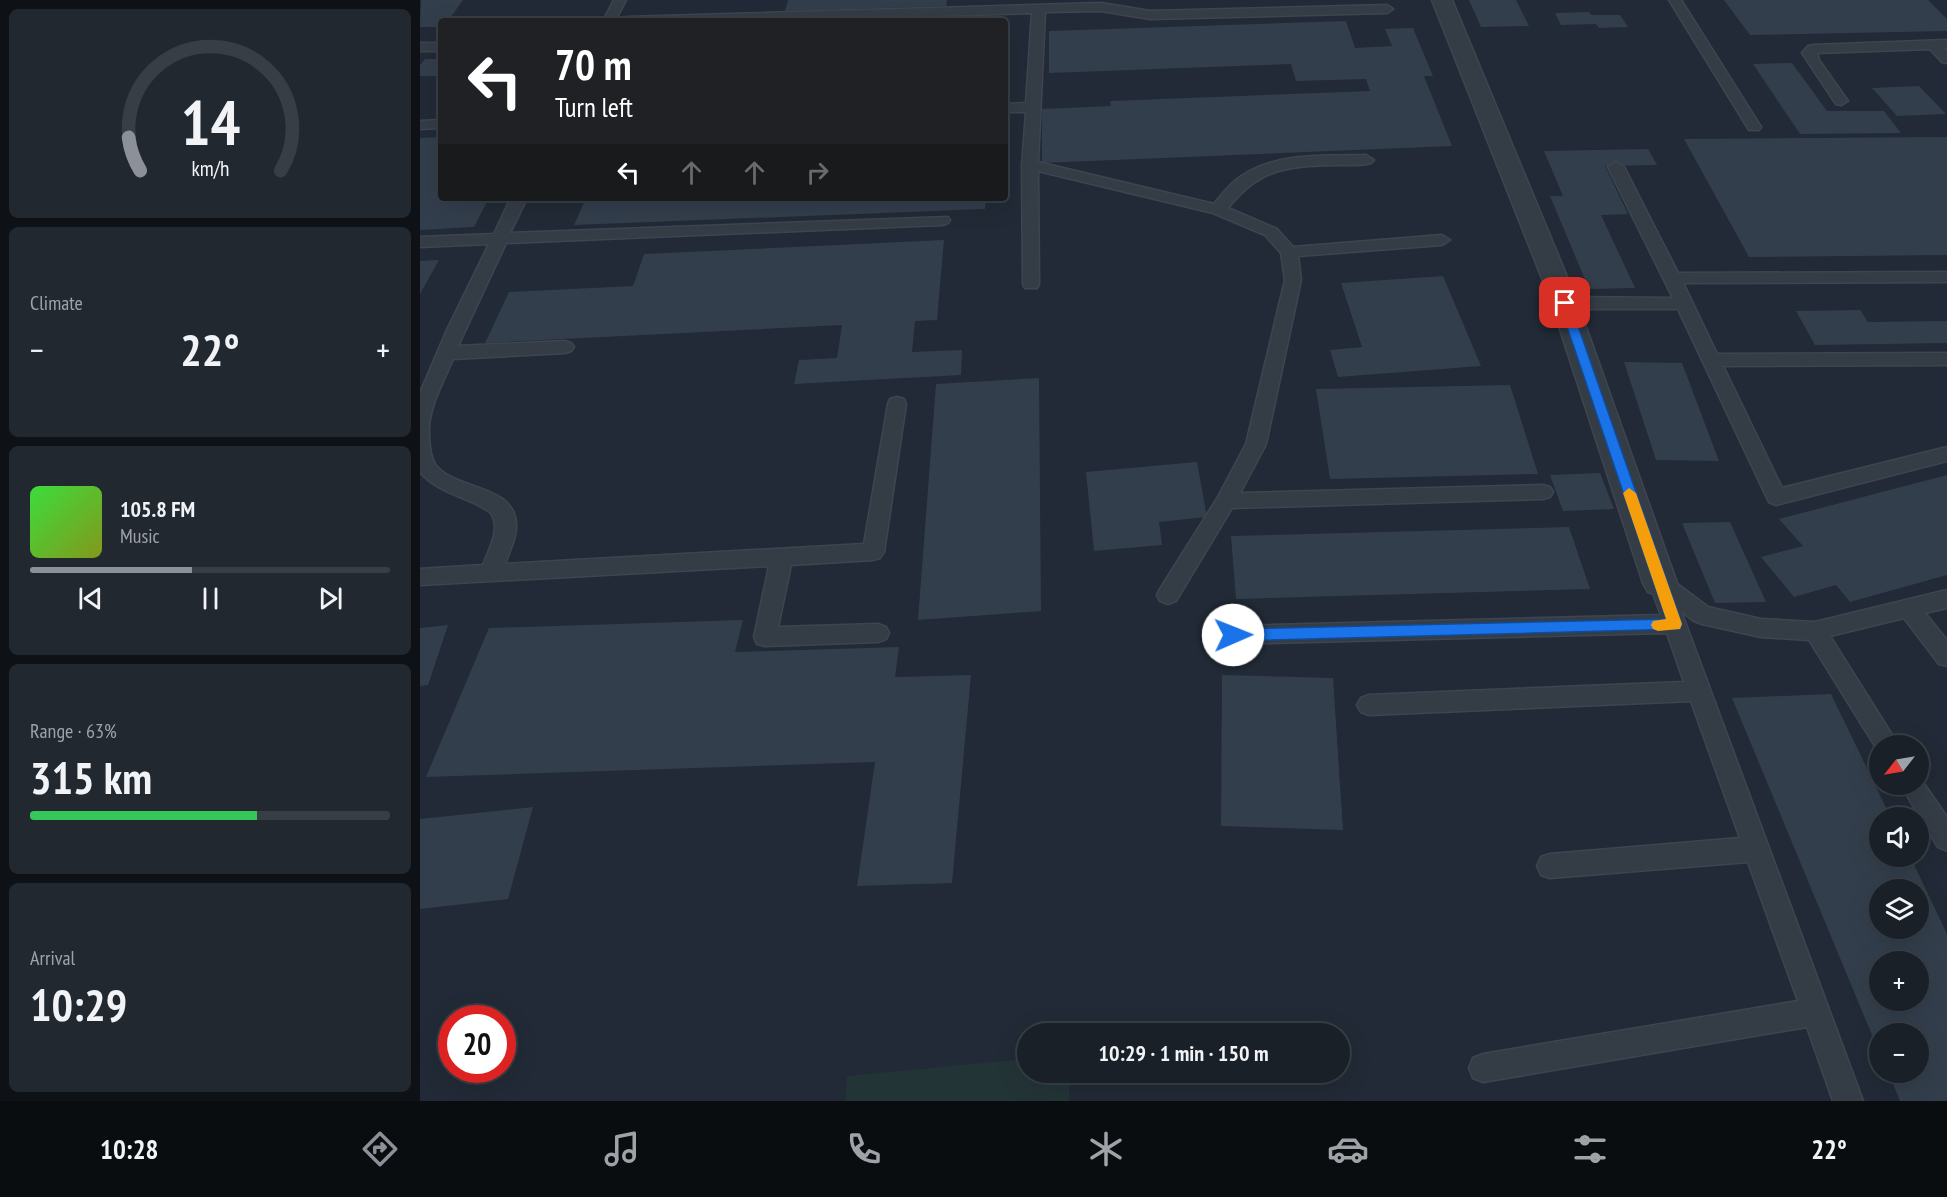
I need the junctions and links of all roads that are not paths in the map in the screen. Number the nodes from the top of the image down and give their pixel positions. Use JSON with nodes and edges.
{"nodes":[{"id":1,"x":620,"y":0,"type":"edge"},
{"id":2,"x":1442,"y":0,"type":"edge"},
{"id":3,"x":1675,"y":0,"type":"edge"},
{"id":4,"x":779,"y":2,"type":"dead end"},
{"id":5,"x":1039,"y":9,"type":"junction"},
{"id":6,"x":1386,"y":9,"type":"dead end"},
{"id":7,"x":775,"y":17,"type":"junction"},
{"id":8,"x":611,"y":18,"type":"edge"},
{"id":9,"x":738,"y":18,"type":"edge"},
{"id":10,"x":1940,"y":44,"type":"edge"},
{"id":11,"x":438,"y":46,"type":"edge"},
{"id":12,"x":420,"y":47,"type":"edge"},
{"id":13,"x":1947,"y":59,"type":"edge"},
{"id":14,"x":1841,"y":101,"type":"dead end"},
{"id":15,"x":1034,"y":107,"type":"junction"},
{"id":16,"x":1008,"y":108,"type":"edge"},
{"id":17,"x":438,"y":124,"type":"edge"},
{"id":18,"x":420,"y":125,"type":"edge"},
{"id":19,"x":1754,"y":127,"type":"dead end"},
{"id":20,"x":1366,"y":160,"type":"dead end"},
{"id":21,"x":1030,"y":165,"type":"junction"},
{"id":22,"x":1616,"y":167,"type":"dead end"},
{"id":23,"x":517,"y":201,"type":"edge"},
{"id":24,"x":1218,"y":210,"type":"junction"},
{"id":25,"x":942,"y":220,"type":"dead end"},
{"id":26,"x":498,"y":239,"type":"junction"},
{"id":27,"x":1442,"y":240,"type":"dead end"},
{"id":28,"x":420,"y":242,"type":"edge"},
{"id":29,"x":1290,"y":252,"type":"junction"},
{"id":30,"x":1947,"y":277,"type":"edge"},
{"id":31,"x":1672,"y":278,"type":"junction"},
{"id":32,"x":1031,"y":284,"type":"dead end"},
{"id":33,"x":1565,"y":303,"type":"junction"},
{"id":34,"x":1686,"y":304,"type":"junction"},
{"id":35,"x":565,"y":347,"type":"dead end"},
{"id":36,"x":446,"y":353,"type":"junction"},
{"id":37,"x":1947,"y":359,"type":"edge"},
{"id":38,"x":1712,"y":360,"type":"junction"},
{"id":39,"x":897,"y":404,"type":"dead end"},
{"id":40,"x":420,"y":429,"type":"edge"},
{"id":41,"x":420,"y":434,"type":"edge"},
{"id":42,"x":1947,"y":454,"type":"edge"},
{"id":43,"x":1543,"y":492,"type":"dead end"},
{"id":44,"x":1226,"y":501,"type":"junction"},
{"id":45,"x":782,"y":556,"type":"junction"},
{"id":46,"x":491,"y":574,"type":"junction"},
{"id":47,"x":420,"y":577,"type":"edge"},
{"id":48,"x":1660,"y":583,"type":"junction"},
{"id":49,"x":1168,"y":595,"type":"dead end"},
{"id":50,"x":1947,"y":599,"type":"edge"},
{"id":51,"x":1909,"y":609,"type":"junction"},
{"id":52,"x":1675,"y":624,"type":"junction"},
{"id":53,"x":1815,"y":631,"type":"junction"},
{"id":54,"x":878,"y":633,"type":"dead end"},
{"id":55,"x":1233,"y":635,"type":"dead end"},
{"id":56,"x":1947,"y":657,"type":"edge"},
{"id":57,"x":1699,"y":691,"type":"junction"},
{"id":58,"x":1369,"y":705,"type":"dead end"},
{"id":59,"x":1880,"y":735,"type":"edge"},
{"id":60,"x":1919,"y":795,"type":"edge"},
{"id":61,"x":1947,"y":839,"type":"edge"},
{"id":62,"x":1756,"y":849,"type":"junction"},
{"id":63,"x":1550,"y":866,"type":"dead end"},
{"id":64,"x":1816,"y":1012,"type":"junction"},
{"id":65,"x":1483,"y":1068,"type":"dead end"},
{"id":66,"x":1848,"y":1101,"type":"edge"}],
"edges":[{"from":1,"to":8,"type":"lane"},
{"from":2,"to":33,"type":"street"},
{"from":3,"to":19,"type":"lane"},
{"from":4,"to":7,"type":"lane"},
{"from":5,"to":6,"type":"lane"},
{"from":5,"to":7,"type":"lane"},
{"from":5,"to":15,"type":"lane"},
{"from":7,"to":9,"type":"lane"},
{"from":10,"to":13,"type":"lane"},
{"from":10,"to":14,"type":"lane"},
{"from":11,"to":12,"type":"lane"},
{"from":15,"to":16,"type":"lane"},
{"from":15,"to":21,"type":"lane"},
{"from":17,"to":18,"type":"lane"},
{"from":20,"to":24,"type":"lane"},
{"from":21,"to":24,"type":"lane"},
{"from":21,"to":32,"type":"lane"},
{"from":22,"to":31,"type":"lane"},
{"from":23,"to":26,"type":"lane"},
{"from":24,"to":29,"type":"lane"},
{"from":25,"to":26,"type":"lane"},
{"from":26,"to":28,"type":"lane"},
{"from":26,"to":36,"type":"lane"},
{"from":27,"to":29,"type":"lane"},
{"from":29,"to":44,"type":"lane"},
{"from":30,"to":31,"type":"lane"},
{"from":31,"to":34,"type":"lane"},
{"from":33,"to":34,"type":"lane"},
{"from":33,"to":48,"type":"street"},
{"from":34,"to":38,"type":"lane"},
{"from":35,"to":36,"type":"lane"},
{"from":36,"to":40,"type":"lane"},
{"from":37,"to":38,"type":"lane"},
{"from":38,"to":42,"type":"lane"},
{"from":39,"to":45,"type":"lane"},
{"from":41,"to":46,"type":"lane"},
{"from":43,"to":44,"type":"lane"},
{"from":44,"to":49,"type":"lane"},
{"from":45,"to":46,"type":"lane"},
{"from":45,"to":54,"type":"lane"},
{"from":46,"to":47,"type":"lane"},
{"from":48,"to":52,"type":"lane"},
{"from":48,"to":53,"type":"lane"},
{"from":50,"to":51,"type":"lane"},
{"from":51,"to":53,"type":"lane"},
{"from":51,"to":56,"type":"lane"},
{"from":52,"to":55,"type":"lane"},
{"from":52,"to":57,"type":"lane"},
{"from":53,"to":59,"type":"lane"},
{"from":57,"to":58,"type":"lane"},
{"from":57,"to":62,"type":"lane"},
{"from":60,"to":61,"type":"lane"},
{"from":62,"to":63,"type":"lane"},
{"from":62,"to":64,"type":"lane"},
{"from":64,"to":65,"type":"lane"},
{"from":64,"to":66,"type":"lane"}]}
